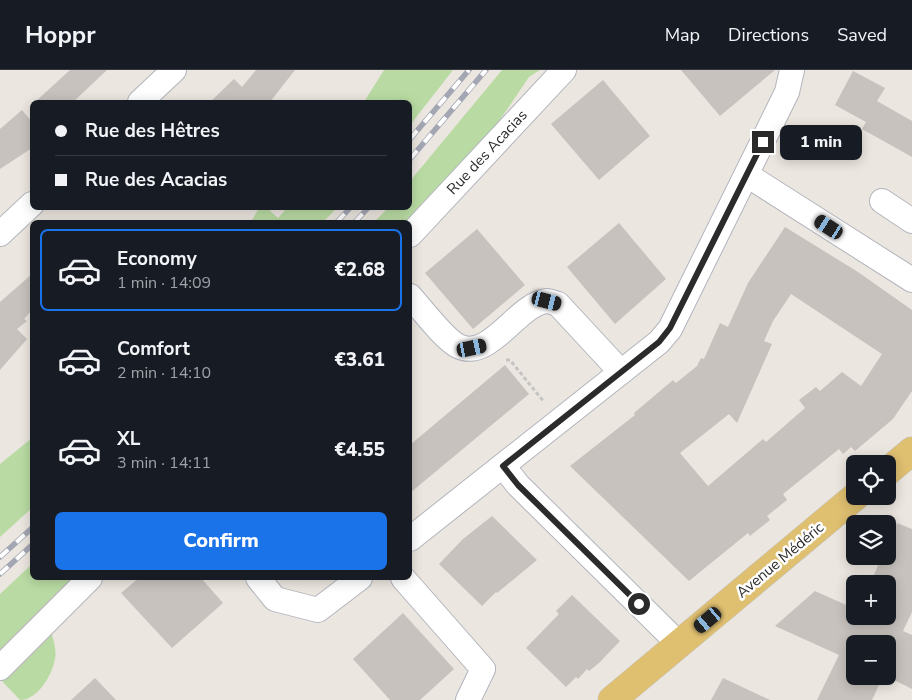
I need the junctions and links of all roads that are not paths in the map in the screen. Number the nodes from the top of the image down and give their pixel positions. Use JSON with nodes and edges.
{"nodes":[{"id":1,"x":174,"y":70,"type":"edge"},
{"id":2,"x":564,"y":70,"type":"edge"},
{"id":3,"x":792,"y":70,"type":"edge"},
{"id":4,"x":142,"y":100,"type":"edge"},
{"id":5,"x":747,"y":174,"type":"junction"},
{"id":6,"x":882,"y":201,"type":"dead end"},
{"id":7,"x":30,"y":206,"type":"edge"},
{"id":8,"x":912,"y":221,"type":"edge"},
{"id":9,"x":412,"y":233,"type":"edge"},
{"id":10,"x":0,"y":234,"type":"edge"},
{"id":11,"x":912,"y":280,"type":"edge"},
{"id":12,"x":412,"y":298,"type":"edge"},
{"id":13,"x":621,"y":372,"type":"junction"},
{"id":14,"x":912,"y":451,"type":"edge"},
{"id":15,"x":896,"y":464,"type":"edge"},
{"id":16,"x":503,"y":466,"type":"junction"},
{"id":17,"x":846,"y":504,"type":"edge"},
{"id":18,"x":412,"y":537,"type":"edge"},
{"id":19,"x":88,"y":580,"type":"edge"},
{"id":20,"x":260,"y":580,"type":"edge"},
{"id":21,"x":357,"y":580,"type":"edge"},
{"id":22,"x":405,"y":580,"type":"edge"},
{"id":23,"x":679,"y":644,"type":"junction"},
{"id":24,"x":0,"y":668,"type":"edge"},
{"id":25,"x":622,"y":697,"type":"edge"},
{"id":26,"x":468,"y":700,"type":"edge"}],
"edges":[{"from":1,"to":4,"type":"street"},
{"from":2,"to":9,"type":"street","name":"Rue des Acacias"},
{"from":3,"to":5,"type":"street"},
{"from":5,"to":11,"type":"street"},
{"from":5,"to":13,"type":"street"},
{"from":6,"to":8,"type":"street"},
{"from":7,"to":10,"type":"street"},
{"from":12,"to":13,"type":"street"},
{"from":13,"to":16,"type":"street"},
{"from":14,"to":15,"type":"main road"},
{"from":16,"to":18,"type":"street"},
{"from":16,"to":23,"type":"street"},
{"from":17,"to":23,"type":"main road","name":"Avenue Médéric"},
{"from":19,"to":24,"type":"street"},
{"from":20,"to":21,"type":"street"},
{"from":22,"to":26,"type":"street"},
{"from":23,"to":25,"type":"main road","name":"Avenue Médéric"}]}
